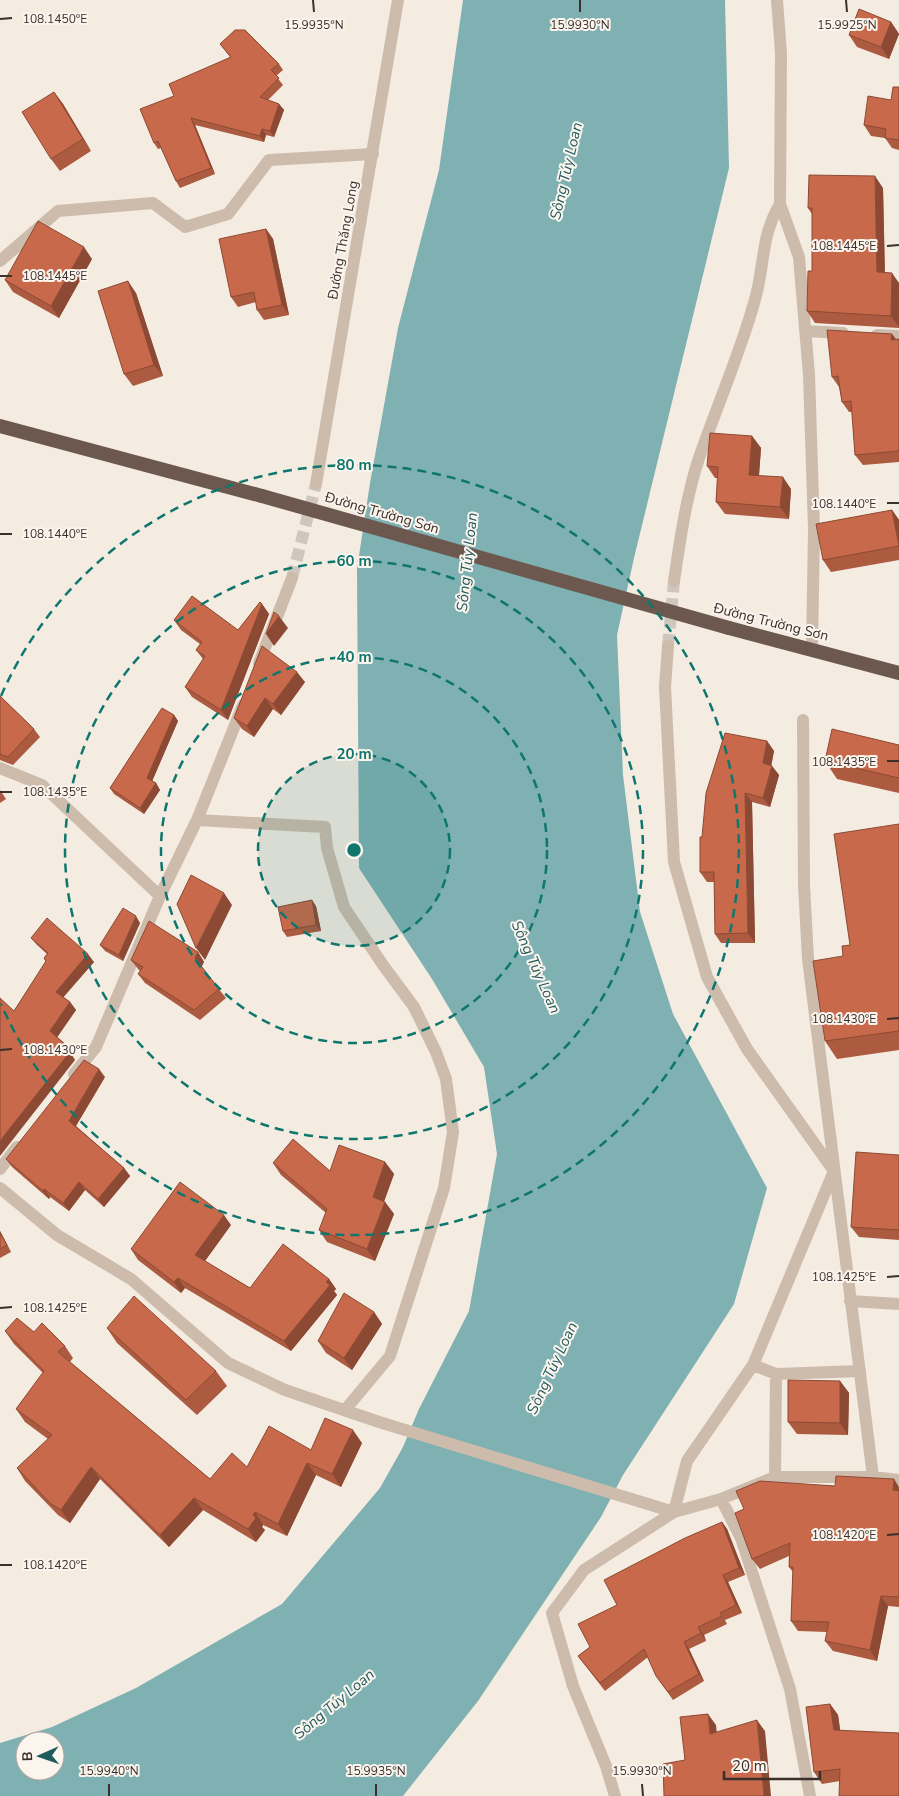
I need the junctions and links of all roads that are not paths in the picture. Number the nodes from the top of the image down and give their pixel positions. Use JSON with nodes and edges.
{"nodes":[{"id":1,"x":398,"y":0,"type":"edge"},
{"id":2,"x":777,"y":0,"type":"edge"},
{"id":3,"x":373,"y":154,"type":"junction"},
{"id":4,"x":780,"y":204,"type":"junction"},
{"id":5,"x":0,"y":261,"type":"edge"},
{"id":6,"x":805,"y":331,"type":"junction"},
{"id":7,"x":899,"y":336,"type":"edge"},
{"id":8,"x":0,"y":426,"type":"edge"},
{"id":9,"x":316,"y":484,"type":"tunnel mouth"},
{"id":10,"x":292,"y":578,"type":"tunnel mouth"},
{"id":11,"x":674,"y":581,"type":"tunnel mouth"},
{"id":12,"x":668,"y":646,"type":"tunnel mouth"},
{"id":13,"x":812,"y":649,"type":"junction"},
{"id":14,"x":256,"y":671,"type":"edge"},
{"id":15,"x":899,"y":672,"type":"edge"},
{"id":16,"x":249,"y":689,"type":"edge"},
{"id":17,"x":803,"y":720,"type":"dead end"},
{"id":18,"x":0,"y":768,"type":"edge"},
{"id":19,"x":198,"y":820,"type":"junction"},
{"id":20,"x":160,"y":896,"type":"junction"},
{"id":21,"x":66,"y":1085,"type":"edge"},
{"id":22,"x":24,"y":1138,"type":"edge"},
{"id":23,"x":0,"y":1169,"type":"edge"},
{"id":24,"x":834,"y":1171,"type":"junction"},
{"id":25,"x":0,"y":1188,"type":"edge"},
{"id":26,"x":850,"y":1301,"type":"junction"},
{"id":27,"x":899,"y":1304,"type":"edge"},
{"id":28,"x":753,"y":1365,"type":"junction"},
{"id":29,"x":860,"y":1371,"type":"junction"},
{"id":30,"x":776,"y":1374,"type":"junction"},
{"id":31,"x":345,"y":1410,"type":"junction"},
{"id":32,"x":775,"y":1477,"type":"junction"},
{"id":33,"x":873,"y":1477,"type":"junction"},
{"id":34,"x":899,"y":1480,"type":"edge"},
{"id":35,"x":721,"y":1499,"type":"junction"},
{"id":36,"x":674,"y":1512,"type":"junction"},
{"id":37,"x":615,"y":1796,"type":"edge"},
{"id":38,"x":810,"y":1796,"type":"edge"}],
"edges":[{"from":1,"to":3,"type":"street","name":"Đường Thăng Long"},
{"from":2,"to":4,"type":"street"},
{"from":3,"to":5,"type":"street"},
{"from":3,"to":9,"type":"street","name":"Đường Thăng Long"},
{"from":4,"to":6,"type":"street"},
{"from":4,"to":11,"type":"street"},
{"from":6,"to":7,"type":"street"},
{"from":6,"to":13,"type":"street"},
{"from":8,"to":13,"type":"highway","name":"Đường Trường Sơn","bridge":true},
{"from":10,"to":14,"type":"street"},
{"from":12,"to":24,"type":"street"},
{"from":13,"to":15,"type":"highway","name":"Đường Trường Sơn"},
{"from":16,"to":19,"type":"street"},
{"from":17,"to":24,"type":"street"},
{"from":18,"to":20,"type":"street"},
{"from":19,"to":20,"type":"street"},
{"from":19,"to":31,"type":"street"},
{"from":20,"to":21,"type":"street"},
{"from":22,"to":23,"type":"street"},
{"from":24,"to":26,"type":"street"},
{"from":24,"to":28,"type":"street"},
{"from":25,"to":31,"type":"street"},
{"from":26,"to":27,"type":"street"},
{"from":26,"to":29,"type":"street"},
{"from":28,"to":30,"type":"street"},
{"from":28,"to":36,"type":"street"},
{"from":29,"to":30,"type":"street"},
{"from":29,"to":33,"type":"street"},
{"from":30,"to":32,"type":"street"},
{"from":31,"to":36,"type":"street"},
{"from":32,"to":33,"type":"street"},
{"from":32,"to":35,"type":"street"},
{"from":33,"to":34,"type":"street"},
{"from":35,"to":36,"type":"street"},
{"from":35,"to":38,"type":"street"},
{"from":36,"to":37,"type":"street"}]}
